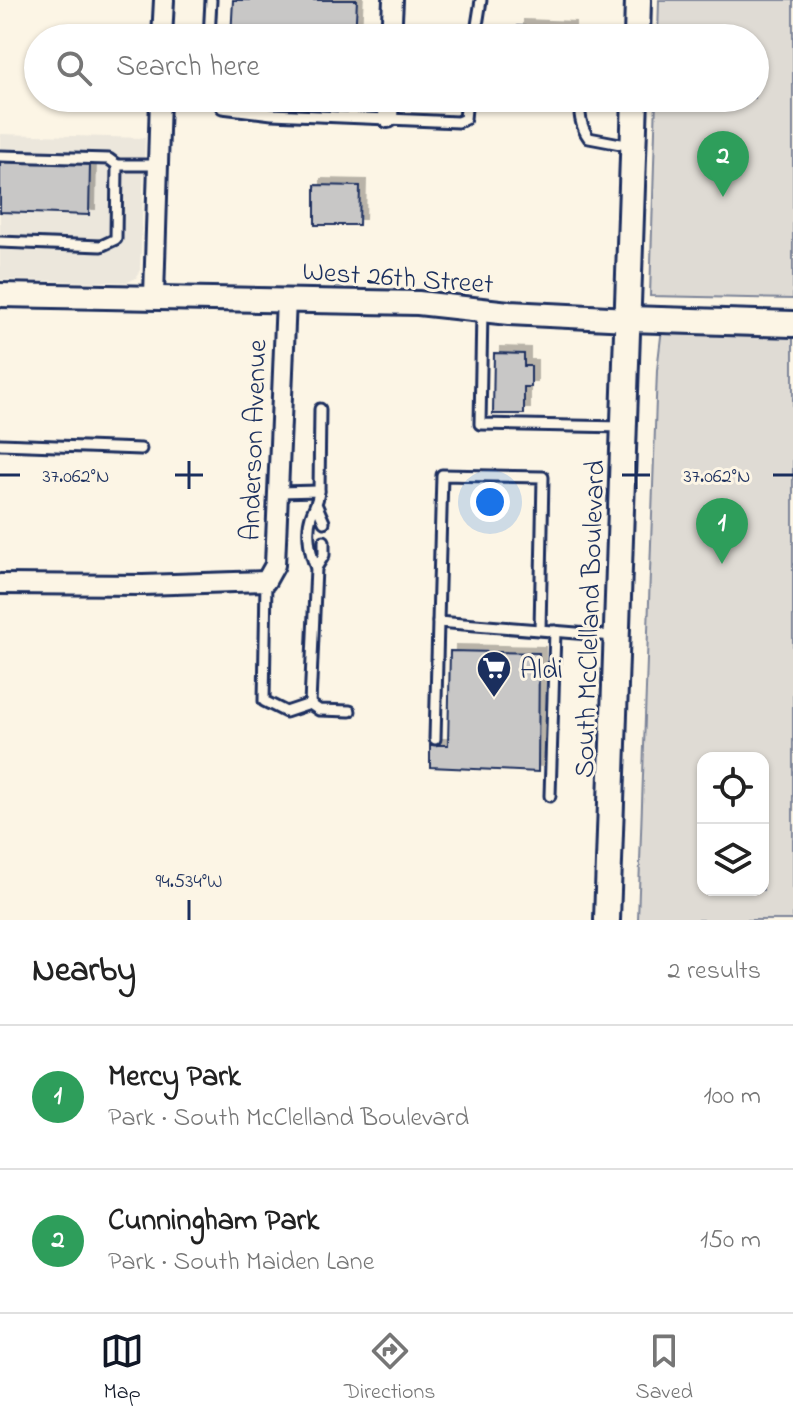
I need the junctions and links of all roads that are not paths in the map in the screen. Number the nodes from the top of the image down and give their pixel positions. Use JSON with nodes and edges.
{"nodes":[{"id":1,"x":164,"y":0,"type":"edge"},
{"id":2,"x":211,"y":0,"type":"edge"},
{"id":3,"x":393,"y":0,"type":"edge"},
{"id":4,"x":481,"y":0,"type":"edge"},
{"id":5,"x":638,"y":0,"type":"edge"},
{"id":6,"x":163,"y":24,"type":"edge"},
{"id":7,"x":210,"y":24,"type":"edge"},
{"id":8,"x":392,"y":24,"type":"edge"},
{"id":9,"x":477,"y":24,"type":"edge"},
{"id":10,"x":637,"y":24,"type":"edge"},
{"id":11,"x":160,"y":112,"type":"edge"},
{"id":12,"x":255,"y":112,"type":"edge"},
{"id":13,"x":388,"y":112,"type":"edge"},
{"id":14,"x":466,"y":112,"type":"edge"},
{"id":15,"x":579,"y":112,"type":"edge"},
{"id":16,"x":635,"y":112,"type":"edge"},
{"id":17,"x":388,"y":118,"type":"junction"},
{"id":18,"x":634,"y":147,"type":"junction"},
{"id":19,"x":0,"y":156,"type":"edge"},
{"id":20,"x":117,"y":165,"type":"junction"},
{"id":21,"x":158,"y":165,"type":"junction"},
{"id":22,"x":0,"y":242,"type":"edge"},
{"id":23,"x":0,"y":296,"type":"edge"},
{"id":24,"x":154,"y":296,"type":"junction"},
{"id":25,"x":286,"y":299,"type":"junction"},
{"id":26,"x":482,"y":310,"type":"junction"},
{"id":27,"x":629,"y":319,"type":"junction"},
{"id":28,"x":793,"y":324,"type":"edge"},
{"id":29,"x":320,"y":409,"type":"dead end"},
{"id":30,"x":625,"y":427,"type":"junction"},
{"id":31,"x":0,"y":444,"type":"edge"},
{"id":32,"x":141,"y":449,"type":"dead end"},
{"id":33,"x":319,"y":491,"type":"junction"},
{"id":34,"x":278,"y":492,"type":"junction"},
{"id":35,"x":317,"y":506,"type":"junction"},
{"id":36,"x":324,"y":522,"type":"dead end"},
{"id":37,"x":324,"y":541,"type":"dead end"},
{"id":38,"x":316,"y":568,"type":"junction"},
{"id":39,"x":266,"y":581,"type":"junction"},
{"id":40,"x":0,"y":584,"type":"edge"},
{"id":41,"x":438,"y":622,"type":"junction"},
{"id":42,"x":540,"y":630,"type":"junction"},
{"id":43,"x":555,"y":631,"type":"junction"},
{"id":44,"x":617,"y":636,"type":"junction"},
{"id":45,"x":310,"y":704,"type":"junction"},
{"id":46,"x":350,"y":711,"type":"dead end"},
{"id":47,"x":435,"y":739,"type":"dead end"},
{"id":48,"x":550,"y":796,"type":"dead end"},
{"id":49,"x":607,"y":920,"type":"edge"}],
"edges":[{"from":1,"to":6,"type":"street"},
{"from":2,"to":7,"type":"lane"},
{"from":3,"to":8,"type":"street"},
{"from":4,"to":9,"type":"lane"},
{"from":5,"to":10,"type":"main road"},
{"from":11,"to":21,"type":"street"},
{"from":12,"to":17,"type":"lane"},
{"from":13,"to":17,"type":"street"},
{"from":14,"to":17,"type":"lane"},
{"from":15,"to":18,"type":"lane"},
{"from":16,"to":18,"type":"main road","name":"South McClelland Boulevard"},
{"from":18,"to":27,"type":"main road","name":"South McClelland Boulevard"},
{"from":19,"to":20,"type":"lane"},
{"from":20,"to":21,"type":"lane"},
{"from":20,"to":22,"type":"lane"},
{"from":21,"to":24,"type":"street"},
{"from":23,"to":24,"type":"street","name":"West 26th Street"},
{"from":24,"to":25,"type":"street","name":"West 26th Street"},
{"from":25,"to":26,"type":"street","name":"West 26th Street"},
{"from":25,"to":34,"type":"street","name":"Anderson Avenue"},
{"from":26,"to":27,"type":"street","name":"West 26th Street"},
{"from":26,"to":30,"type":"lane"},
{"from":27,"to":28,"type":"main road","name":"West 26th Street"},
{"from":27,"to":30,"type":"main road","name":"South McClelland Boulevard"},
{"from":29,"to":33,"type":"lane"},
{"from":30,"to":44,"type":"main road","name":"South McClelland Boulevard"},
{"from":31,"to":32,"type":"lane"},
{"from":33,"to":34,"type":"lane"},
{"from":33,"to":35,"type":"lane"},
{"from":34,"to":39,"type":"street","name":"Anderson Avenue"},
{"from":35,"to":36,"type":"lane"},
{"from":35,"to":38,"type":"lane"},
{"from":37,"to":38,"type":"lane"},
{"from":38,"to":45,"type":"lane"},
{"from":39,"to":40,"type":"street"},
{"from":39,"to":45,"type":"lane"},
{"from":41,"to":42,"type":"lane"},
{"from":41,"to":42,"type":"lane"},
{"from":41,"to":47,"type":"lane"},
{"from":42,"to":43,"type":"lane"},
{"from":43,"to":44,"type":"lane"},
{"from":43,"to":48,"type":"lane"},
{"from":44,"to":49,"type":"main road","name":"South McClelland Boulevard"},
{"from":45,"to":46,"type":"lane"}]}
